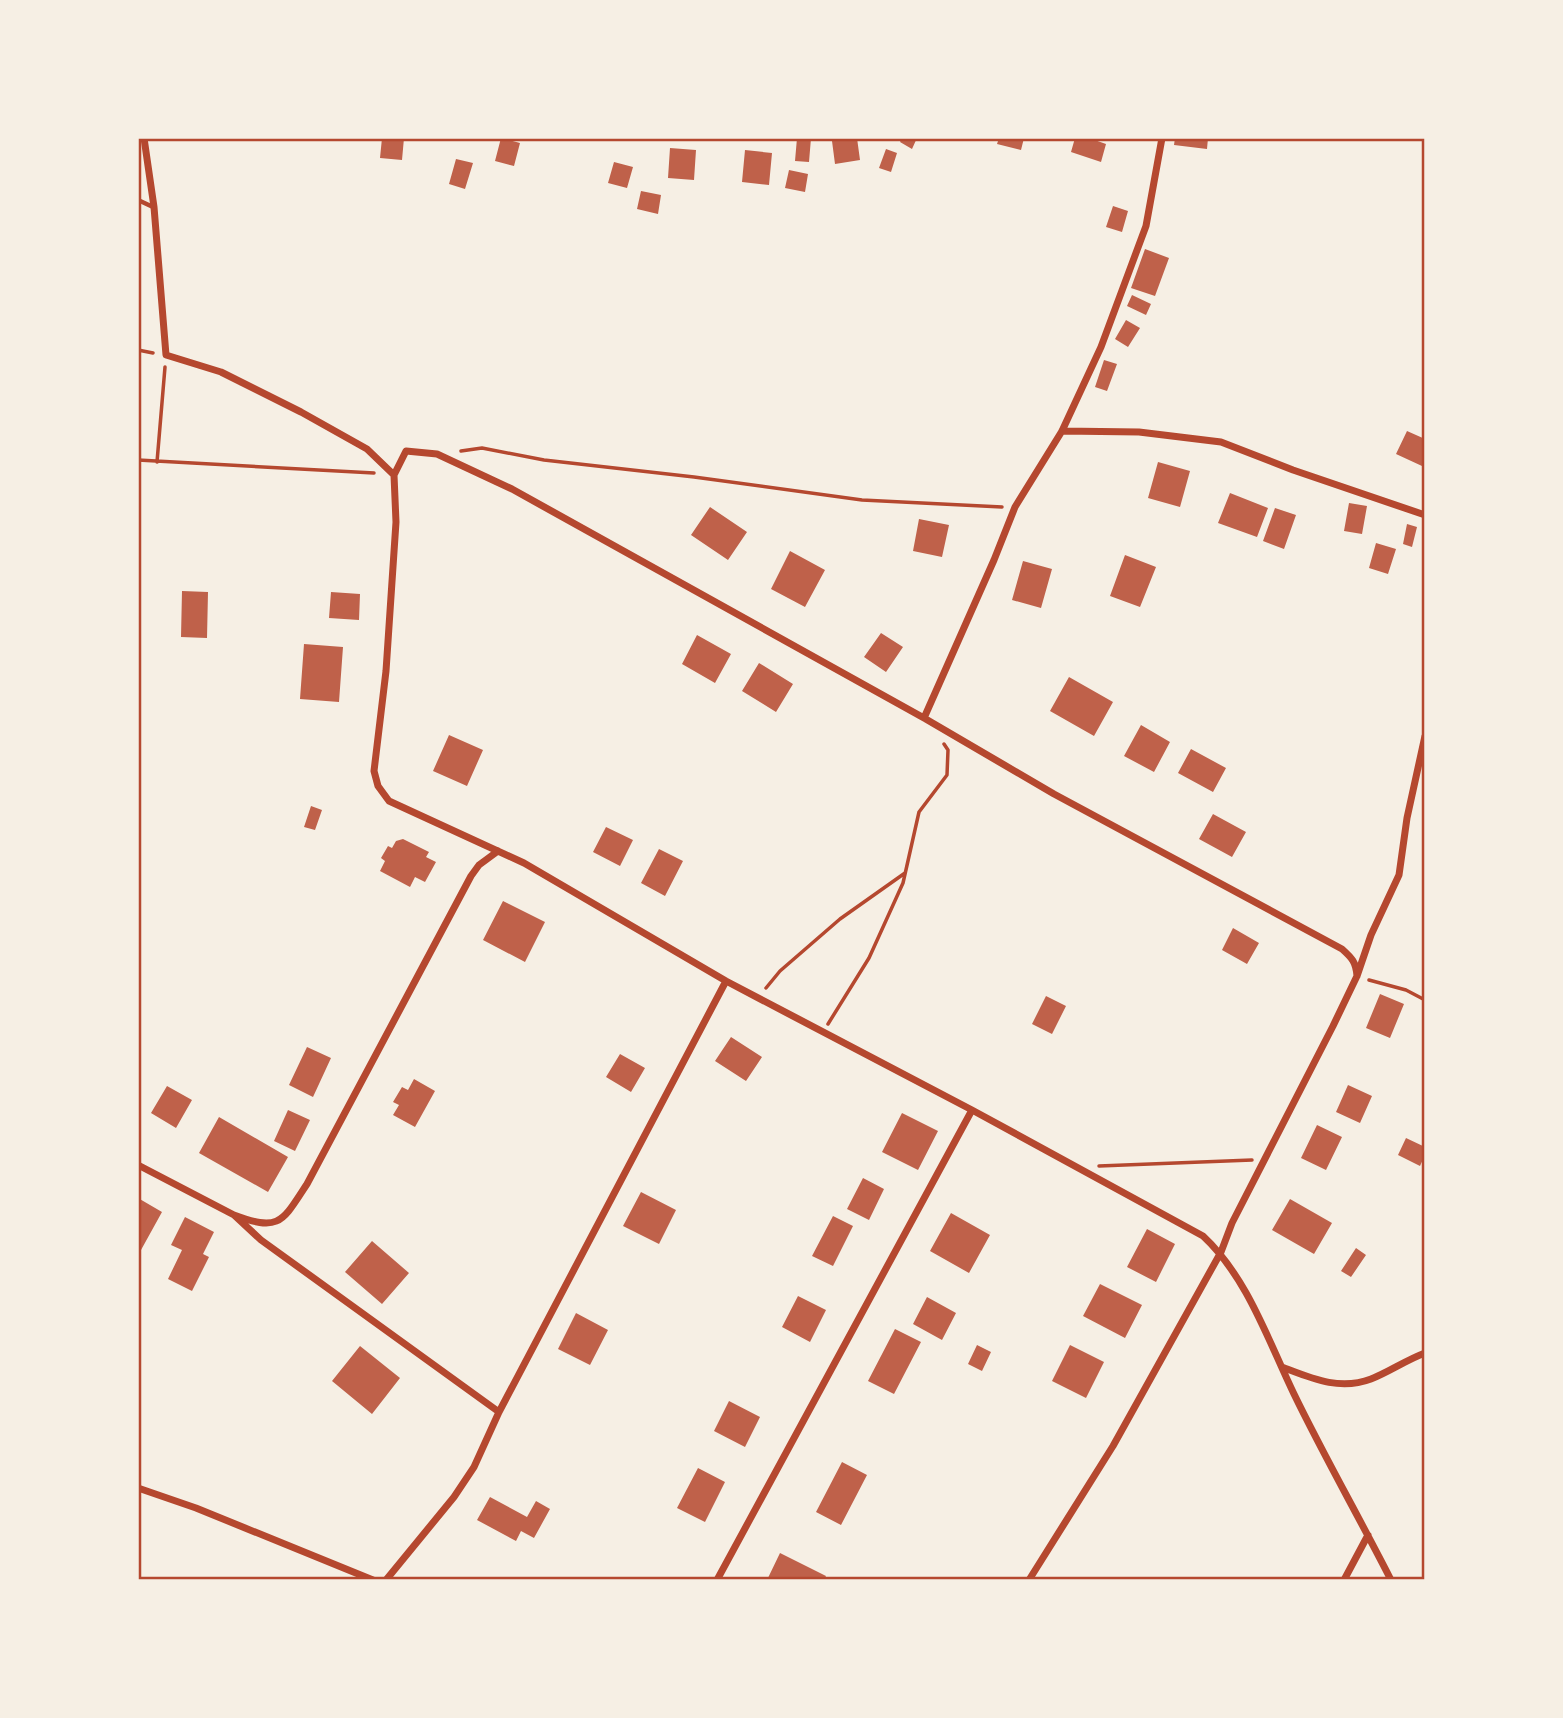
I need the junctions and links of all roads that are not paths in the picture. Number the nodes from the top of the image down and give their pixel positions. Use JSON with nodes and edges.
{"nodes":[{"id":1,"x":144,"y":138,"type":"edge"},
{"id":2,"x":1162,"y":138,"type":"edge"},
{"id":3,"x":138,"y":200,"type":"edge"},
{"id":4,"x":154,"y":207,"type":"junction"},
{"id":5,"x":1062,"y":431,"type":"junction"},
{"id":6,"x":394,"y":475,"type":"junction"},
{"id":7,"x":1425,"y":515,"type":"edge"},
{"id":8,"x":924,"y":718,"type":"junction"},
{"id":9,"x":1425,"y":736,"type":"edge"},
{"id":10,"x":498,"y":851,"type":"junction"},
{"id":11,"x":1357,"y":976,"type":"junction"},
{"id":12,"x":726,"y":981,"type":"junction"},
{"id":13,"x":972,"y":1110,"type":"junction"},
{"id":14,"x":138,"y":1165,"type":"edge"},
{"id":15,"x":234,"y":1214,"type":"junction"},
{"id":16,"x":1221,"y":1252,"type":"junction"},
{"id":17,"x":1425,"y":1353,"type":"edge"},
{"id":18,"x":1281,"y":1367,"type":"junction"},
{"id":19,"x":499,"y":1412,"type":"junction"},
{"id":20,"x":138,"y":1488,"type":"edge"},
{"id":21,"x":1368,"y":1535,"type":"junction"},
{"id":22,"x":373,"y":1580,"type":"edge"},
{"id":23,"x":386,"y":1580,"type":"edge"},
{"id":24,"x":717,"y":1580,"type":"edge"},
{"id":25,"x":1030,"y":1580,"type":"edge"},
{"id":26,"x":1344,"y":1580,"type":"edge"},
{"id":27,"x":1391,"y":1580,"type":"edge"}],
"edges":[{"from":1,"to":4,"type":"street"},
{"from":2,"to":5,"type":"street"},
{"from":3,"to":4,"type":"lane"},
{"from":4,"to":6,"type":"street"},
{"from":5,"to":7,"type":"street"},
{"from":5,"to":8,"type":"street"},
{"from":6,"to":8,"type":"street"},
{"from":6,"to":10,"type":"street"},
{"from":8,"to":11,"type":"street"},
{"from":9,"to":11,"type":"street"},
{"from":10,"to":12,"type":"street"},
{"from":10,"to":15,"type":"street"},
{"from":11,"to":16,"type":"street"},
{"from":12,"to":13,"type":"street"},
{"from":12,"to":19,"type":"street"},
{"from":13,"to":16,"type":"street"},
{"from":13,"to":24,"type":"street"},
{"from":14,"to":15,"type":"street"},
{"from":15,"to":19,"type":"street"},
{"from":16,"to":18,"type":"street"},
{"from":16,"to":25,"type":"street"},
{"from":17,"to":18,"type":"street"},
{"from":18,"to":21,"type":"street"},
{"from":19,"to":23,"type":"street"},
{"from":20,"to":22,"type":"street"},
{"from":21,"to":26,"type":"street"},
{"from":21,"to":27,"type":"street"}]}
